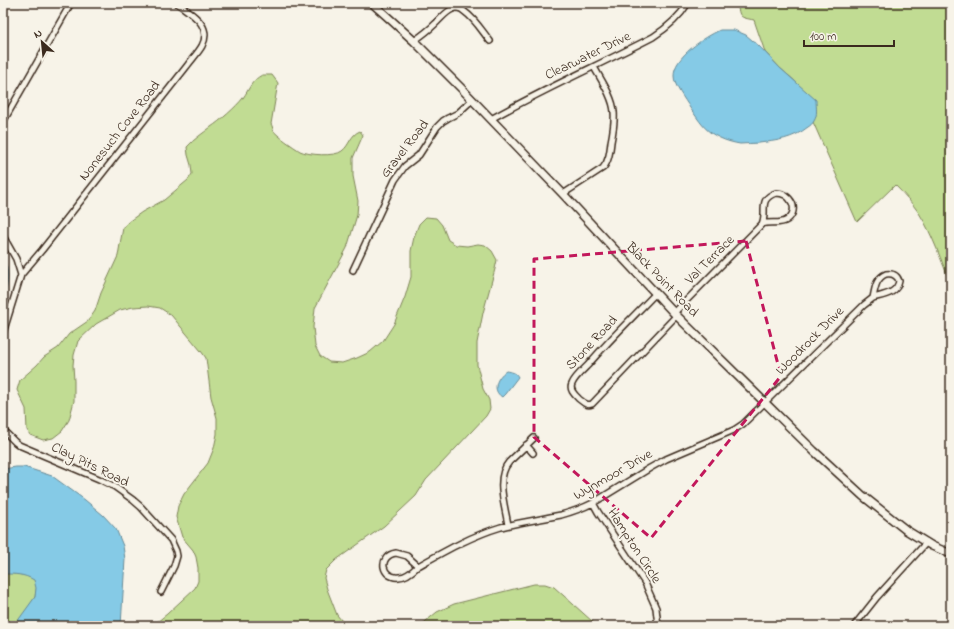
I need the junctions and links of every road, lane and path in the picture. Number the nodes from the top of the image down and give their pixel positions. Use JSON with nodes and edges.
{"nodes":[{"id":1,"x":71,"y":3,"type":"edge"},
{"id":2,"x":177,"y":3,"type":"edge"},
{"id":3,"x":372,"y":3,"type":"edge"},
{"id":4,"x":688,"y":3,"type":"edge"},
{"id":5,"x":414,"y":41,"type":"junction"},
{"id":6,"x":490,"y":41,"type":"dead end"},
{"id":7,"x":594,"y":67,"type":"junction"},
{"id":8,"x":472,"y":100,"type":"junction"},
{"id":9,"x":491,"y":119,"type":"junction"},
{"id":10,"x":3,"y":122,"type":"edge"},
{"id":11,"x":563,"y":194,"type":"junction"},
{"id":12,"x":762,"y":224,"type":"junction"},
{"id":13,"x":3,"y":236,"type":"edge"},
{"id":14,"x":353,"y":270,"type":"dead end"},
{"id":15,"x":21,"y":275,"type":"junction"},
{"id":16,"x":656,"y":293,"type":"junction"},
{"id":17,"x":873,"y":298,"type":"junction"},
{"id":18,"x":676,"y":314,"type":"junction"},
{"id":19,"x":3,"y":333,"type":"edge"},
{"id":20,"x":765,"y":402,"type":"junction"},
{"id":21,"x":3,"y":430,"type":"edge"},
{"id":22,"x":534,"y":438,"type":"dead end"},
{"id":23,"x":526,"y":445,"type":"junction"},
{"id":24,"x":533,"y":453,"type":"dead end"},
{"id":25,"x":593,"y":504,"type":"junction"},
{"id":26,"x":508,"y":525,"type":"junction"},
{"id":27,"x":926,"y":543,"type":"junction"},
{"id":28,"x":951,"y":554,"type":"edge"},
{"id":29,"x":418,"y":566,"type":"junction"},
{"id":30,"x":161,"y":592,"type":"dead end"},
{"id":31,"x":658,"y":626,"type":"edge"},
{"id":32,"x":854,"y":626,"type":"edge"}],
"edges":[{"from":1,"to":10,"type":"street"},
{"from":2,"to":15,"type":"street","name":"Nonesuch Cove Road"},
{"from":3,"to":5,"type":"main road","name":"Black Point Road"},
{"from":4,"to":7,"type":"street","name":"Clearwater Drive"},
{"from":5,"to":6,"type":"street"},
{"from":5,"to":8,"type":"main road","name":"Black Point Road"},
{"from":7,"to":9,"type":"street","name":"Clearwater Drive"},
{"from":7,"to":11,"type":"street"},
{"from":8,"to":9,"type":"main road","name":"Black Point Road"},
{"from":8,"to":14,"type":"street","name":"Gravel Road"},
{"from":9,"to":11,"type":"main road","name":"Black Point Road"},
{"from":11,"to":16,"type":"main road","name":"Black Point Road"},
{"from":12,"to":12,"type":"street"},
{"from":12,"to":18,"type":"street","name":"Val Terrace"},
{"from":13,"to":15,"type":"street"},
{"from":15,"to":19,"type":"street"},
{"from":16,"to":18,"type":"main road","name":"Black Point Road"},
{"from":16,"to":18,"type":"street","name":"Stone Road"},
{"from":17,"to":17,"type":"street","name":"Woodrock Drive"},
{"from":17,"to":20,"type":"street","name":"Woodrock Drive"},
{"from":18,"to":20,"type":"main road","name":"Black Point Road"},
{"from":20,"to":25,"type":"street","name":"Wynmoor Drive"},
{"from":20,"to":27,"type":"main road","name":"Black Point Road"},
{"from":21,"to":30,"type":"street","name":"Clay Pits Road"},
{"from":22,"to":23,"type":"street"},
{"from":23,"to":24,"type":"street"},
{"from":23,"to":26,"type":"street"},
{"from":25,"to":26,"type":"street","name":"Wynmoor Drive"},
{"from":25,"to":31,"type":"street","name":"Hampton Circle"},
{"from":26,"to":29,"type":"street","name":"Wynmoor Drive"},
{"from":27,"to":28,"type":"main road","name":"Black Point Road"},
{"from":27,"to":32,"type":"street"},
{"from":29,"to":29,"type":"street","name":"Wynmoor Drive"}]}
